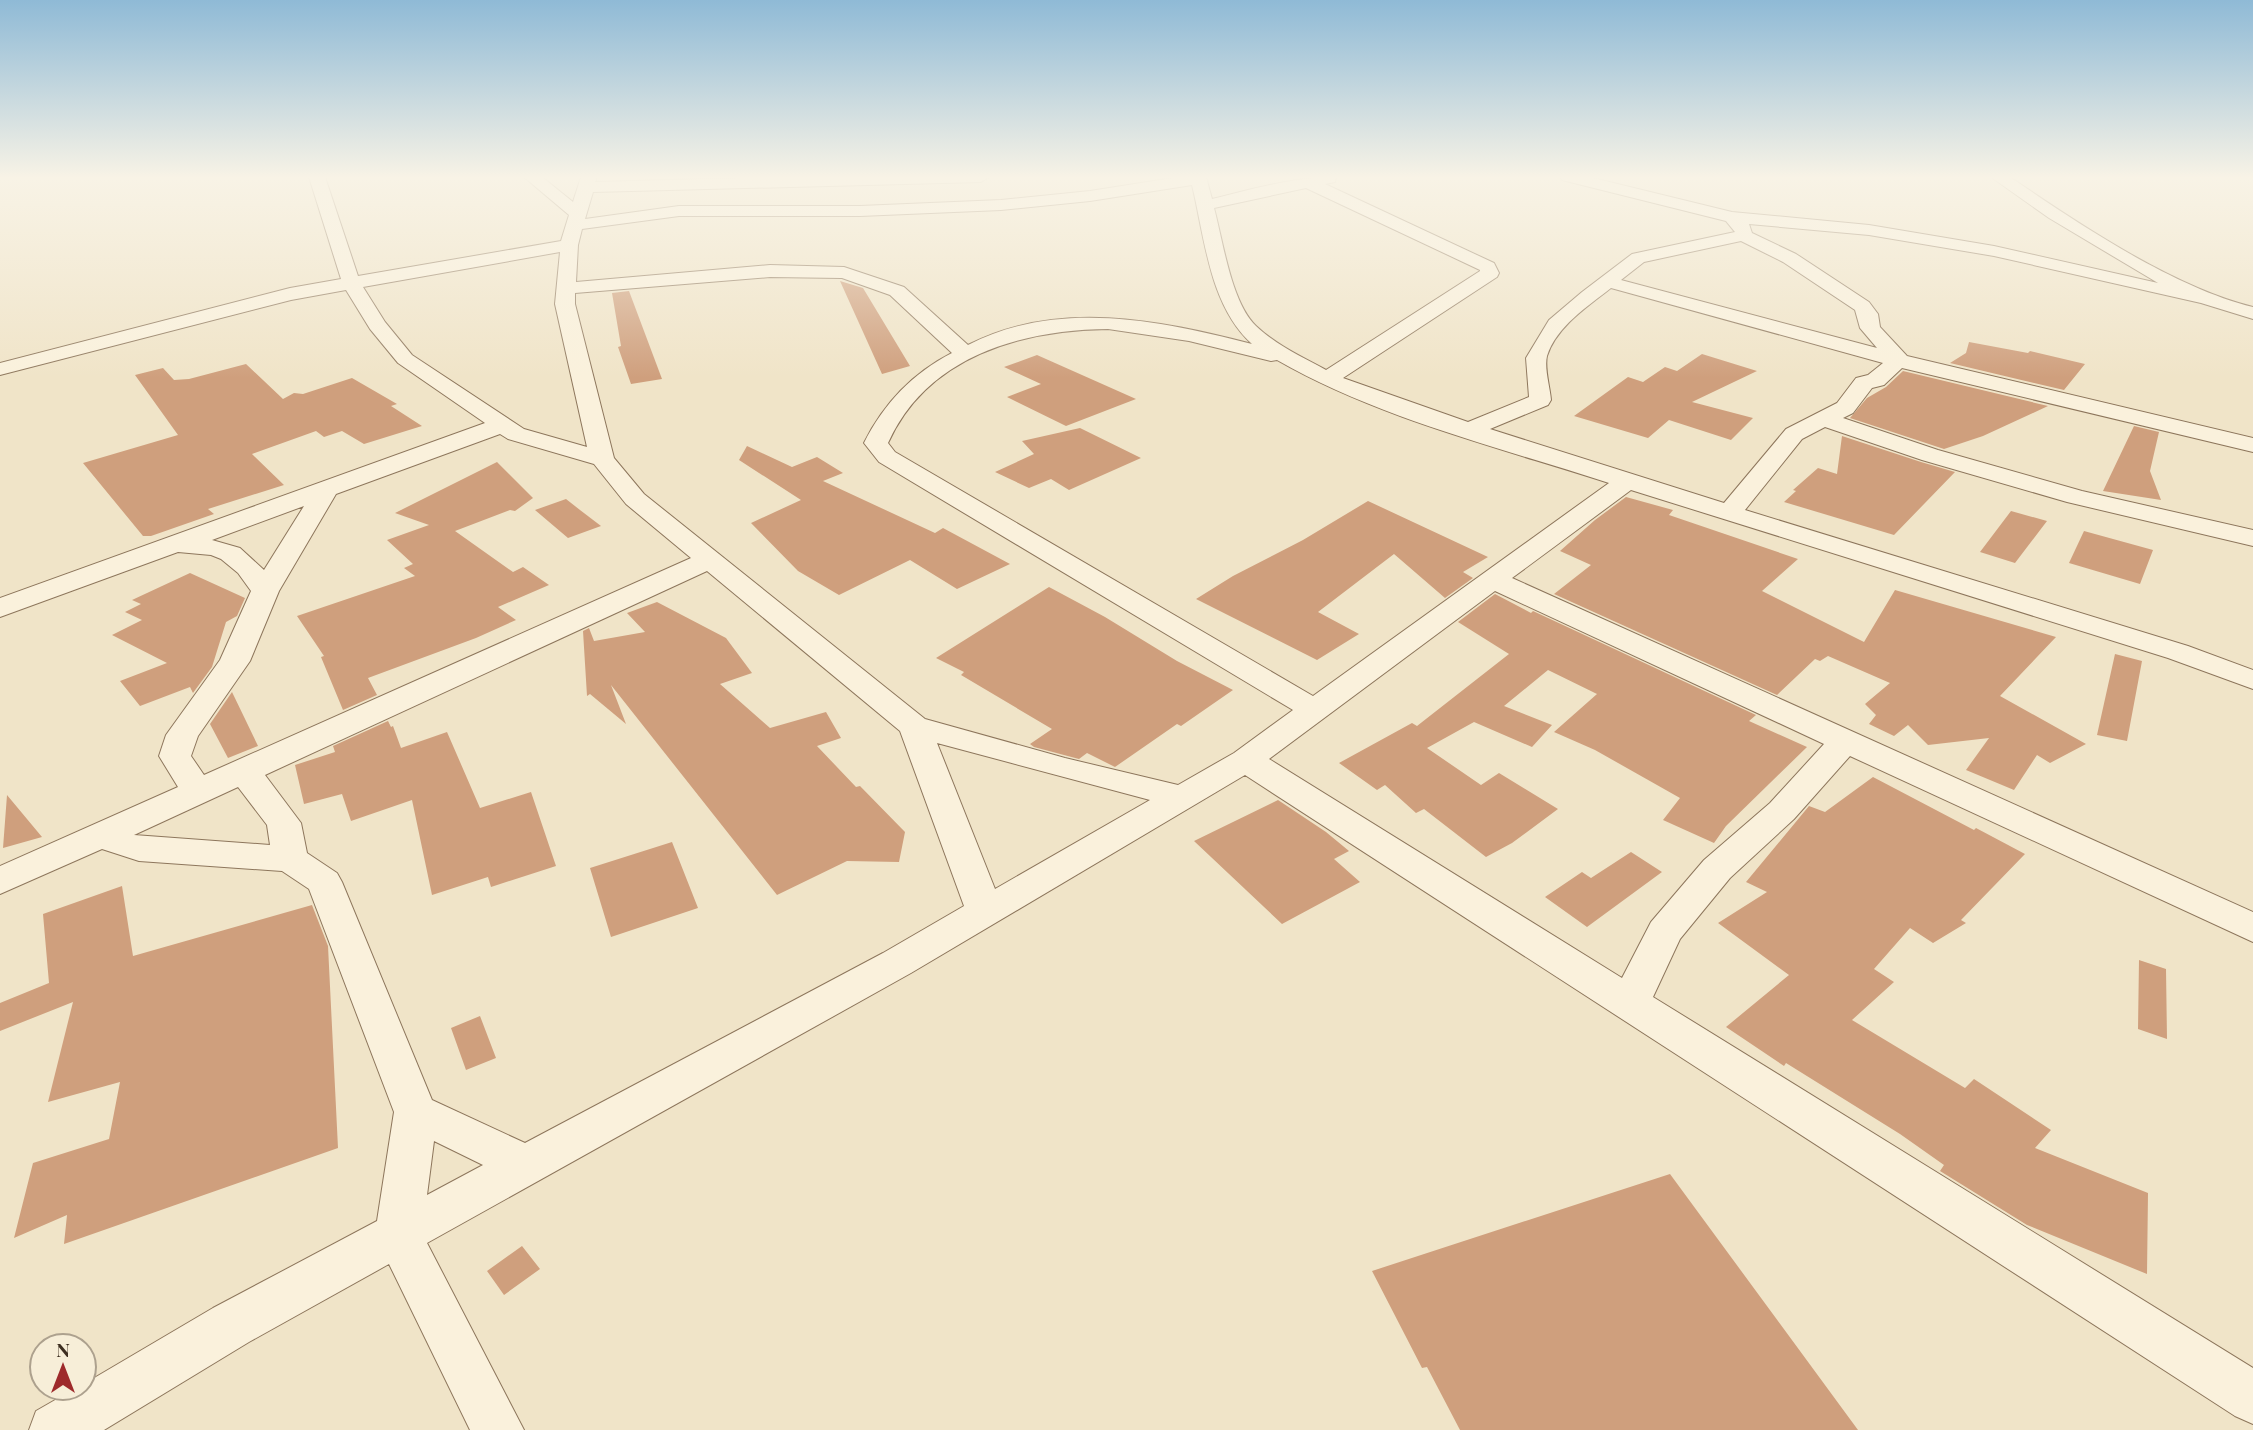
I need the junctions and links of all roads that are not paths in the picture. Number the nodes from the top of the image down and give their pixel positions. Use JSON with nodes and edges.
{"nodes":[{"id":1,"x":338,"y":244,"type":"edge"},
{"id":2,"x":1216,"y":244,"type":"edge"},
{"id":3,"x":1442,"y":244,"type":"edge"},
{"id":4,"x":1703,"y":244,"type":"edge"},
{"id":5,"x":1766,"y":244,"type":"edge"},
{"id":6,"x":1950,"y":244,"type":"edge"},
{"id":7,"x":2104,"y":244,"type":"edge"},
{"id":8,"x":569,"y":245,"type":"joint"},
{"id":9,"x":1608,"y":282,"type":"junction"},
{"id":10,"x":351,"y":283,"type":"junction"},
{"id":11,"x":566,"y":288,"type":"junction"},
{"id":12,"x":2200,"y":298,"type":"junction"},
{"id":13,"x":2253,"y":313,"type":"edge"},
{"id":14,"x":1870,"y":328,"type":"junction"},
{"id":15,"x":1856,"y":349,"type":"junction"},
{"id":16,"x":964,"y":353,"type":"junction"},
{"id":17,"x":1286,"y":359,"type":"junction"},
{"id":18,"x":1899,"y":360,"type":"junction"},
{"id":19,"x":2,"y":369,"type":"edge"},
{"id":20,"x":1326,"y":379,"type":"junction"},
{"id":21,"x":1864,"y":383,"type":"junction"},
{"id":22,"x":1824,"y":419,"type":"junction"},
{"id":23,"x":502,"y":425,"type":"junction"},
{"id":24,"x":1469,"y":430,"type":"junction"},
{"id":25,"x":2253,"y":445,"type":"edge"},
{"id":26,"x":602,"y":459,"type":"junction"},
{"id":27,"x":1628,"y":480,"type":"junction"},
{"id":28,"x":328,"y":487,"type":"junction"},
{"id":29,"x":1729,"y":513,"type":"junction"},
{"id":30,"x":2253,"y":538,"type":"edge"},
{"id":31,"x":172,"y":544,"type":"junction"},
{"id":32,"x":710,"y":560,"type":"junction"},
{"id":33,"x":1492,"y":579,"type":"junction"},
{"id":34,"x":265,"y":591,"type":"junction"},
{"id":35,"x":0,"y":608,"type":"edge"},
{"id":36,"x":2253,"y":680,"type":"edge"},
{"id":37,"x":1315,"y":710,"type":"junction"},
{"id":38,"x":914,"y":726,"type":"junction"},
{"id":39,"x":1844,"y":741,"type":"junction"},
{"id":40,"x":1246,"y":760,"type":"junction"},
{"id":41,"x":244,"y":771,"type":"junction"},
{"id":42,"x":198,"y":792,"type":"junction"},
{"id":43,"x":1182,"y":797,"type":"junction"},
{"id":44,"x":100,"y":836,"type":"junction"},
{"id":45,"x":290,"y":859,"type":"junction"},
{"id":46,"x":0,"y":881,"type":"edge"},
{"id":47,"x":985,"y":912,"type":"junction"},
{"id":48,"x":2253,"y":928,"type":"edge"},
{"id":49,"x":1630,"y":1003,"type":"junction"},
{"id":50,"x":416,"y":1112,"type":"junction"},
{"id":51,"x":526,"y":1165,"type":"junction"},
{"id":52,"x":398,"y":1234,"type":"junction"},
{"id":53,"x":2253,"y":1398,"type":"edge"},
{"id":54,"x":55,"y":1430,"type":"edge"},
{"id":55,"x":498,"y":1430,"type":"edge"}],
"edges":[{"from":1,"to":10,"type":"street"},
{"from":2,"to":17,"type":"street"},
{"from":3,"to":20,"type":"street"},
{"from":4,"to":9,"type":"street"},
{"from":5,"to":14,"type":"street"},
{"from":6,"to":12,"type":"street"},
{"from":7,"to":12,"type":"street"},
{"from":8,"to":10,"type":"street"},
{"from":8,"to":11,"type":"street"},
{"from":9,"to":15,"type":"street"},
{"from":9,"to":24,"type":"street"},
{"from":10,"to":19,"type":"street"},
{"from":10,"to":23,"type":"street"},
{"from":11,"to":16,"type":"street"},
{"from":11,"to":26,"type":"street"},
{"from":12,"to":13,"type":"street"},
{"from":14,"to":15,"type":"street"},
{"from":14,"to":18,"type":"street"},
{"from":15,"to":18,"type":"street"},
{"from":15,"to":21,"type":"street"},
{"from":16,"to":17,"type":"street"},
{"from":16,"to":37,"type":"street"},
{"from":17,"to":20,"type":"street"},
{"from":18,"to":21,"type":"street"},
{"from":18,"to":25,"type":"street"},
{"from":20,"to":24,"type":"street"},
{"from":21,"to":22,"type":"street"},
{"from":22,"to":29,"type":"street"},
{"from":22,"to":30,"type":"street"},
{"from":23,"to":26,"type":"street"},
{"from":23,"to":28,"type":"street"},
{"from":24,"to":27,"type":"street"},
{"from":26,"to":32,"type":"street"},
{"from":27,"to":29,"type":"street"},
{"from":27,"to":33,"type":"street"},
{"from":28,"to":31,"type":"street"},
{"from":28,"to":34,"type":"street"},
{"from":29,"to":36,"type":"street"},
{"from":31,"to":34,"type":"street"},
{"from":31,"to":35,"type":"street"},
{"from":32,"to":38,"type":"street"},
{"from":32,"to":41,"type":"street"},
{"from":33,"to":37,"type":"street"},
{"from":33,"to":39,"type":"street"},
{"from":34,"to":42,"type":"street"},
{"from":37,"to":40,"type":"street"},
{"from":38,"to":43,"type":"street"},
{"from":38,"to":47,"type":"street"},
{"from":39,"to":48,"type":"street"},
{"from":39,"to":49,"type":"street"},
{"from":40,"to":43,"type":"street"},
{"from":40,"to":49,"type":"street"},
{"from":41,"to":42,"type":"street"},
{"from":41,"to":45,"type":"street"},
{"from":42,"to":44,"type":"street"},
{"from":43,"to":47,"type":"street"},
{"from":44,"to":45,"type":"street"},
{"from":44,"to":46,"type":"street"},
{"from":45,"to":50,"type":"street"},
{"from":47,"to":51,"type":"street"},
{"from":49,"to":53,"type":"street"},
{"from":50,"to":51,"type":"street"},
{"from":50,"to":52,"type":"street"},
{"from":51,"to":52,"type":"street"},
{"from":52,"to":54,"type":"street"},
{"from":52,"to":55,"type":"street"}]}
